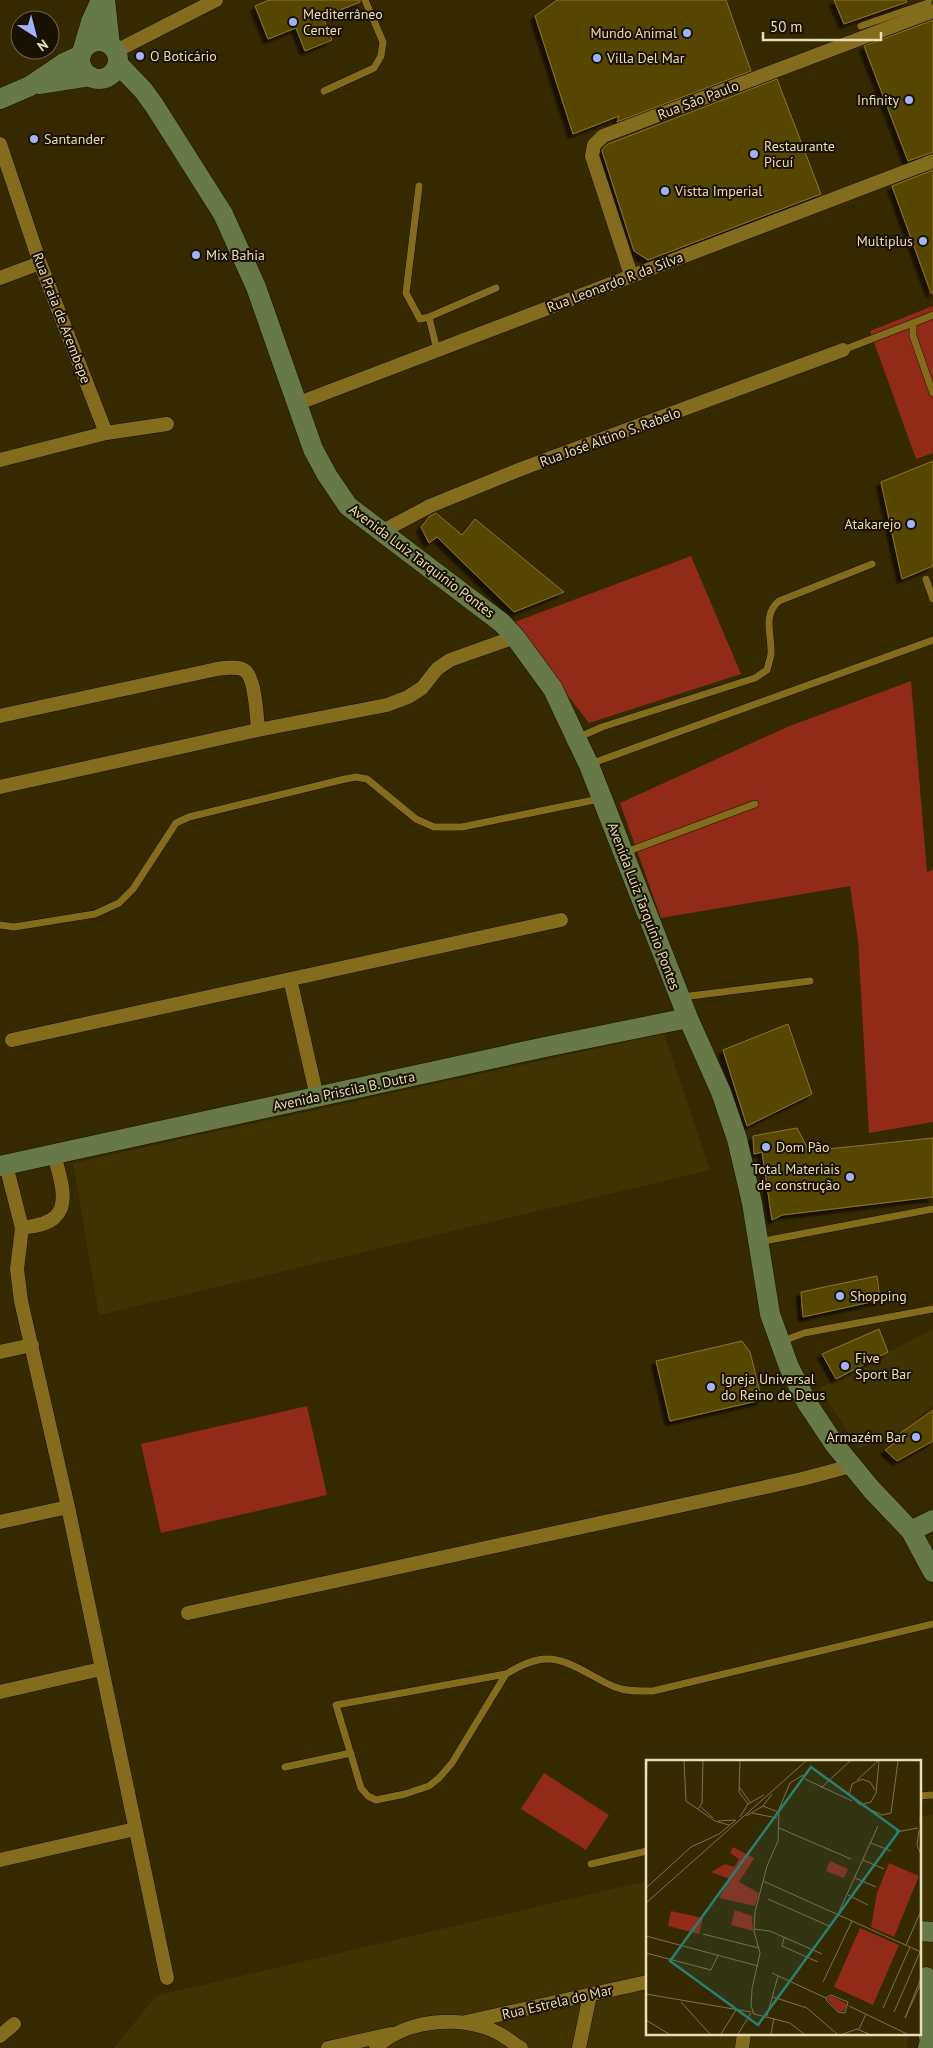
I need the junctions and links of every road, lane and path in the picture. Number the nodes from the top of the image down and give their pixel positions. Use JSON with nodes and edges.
{"nodes":[{"id":1,"x":103,"y":0,"type":"edge"},
{"id":2,"x":216,"y":0,"type":"edge"},
{"id":3,"x":365,"y":0,"type":"edge"},
{"id":4,"x":929,"y":0,"type":"edge"},
{"id":5,"x":933,"y":11,"type":"edge"},
{"id":6,"x":861,"y":26,"type":"dead end"},
{"id":7,"x":82,"y":52,"type":"junction"},
{"id":8,"x":115,"y":53,"type":"junction"},
{"id":9,"x":94,"y":77,"type":"junction"},
{"id":10,"x":30,"y":86,"type":"junction"},
{"id":11,"x":324,"y":91,"type":"dead end"},
{"id":12,"x":0,"y":99,"type":"edge"},
{"id":13,"x":154,"y":105,"type":"junction"},
{"id":14,"x":0,"y":144,"type":"edge"},
{"id":15,"x":933,"y":162,"type":"edge"},
{"id":16,"x":419,"y":186,"type":"dead end"},
{"id":17,"x":40,"y":263,"type":"junction"},
{"id":18,"x":631,"y":275,"type":"junction"},
{"id":19,"x":0,"y":278,"type":"edge"},
{"id":20,"x":496,"y":288,"type":"dead end"},
{"id":21,"x":933,"y":315,"type":"edge"},
{"id":22,"x":429,"y":317,"type":"junction"},
{"id":23,"x":913,"y":323,"type":"junction"},
{"id":24,"x":436,"y":350,"type":"junction"},
{"id":25,"x":842,"y":350,"type":"joint"},
{"id":26,"x":933,"y":393,"type":"edge"},
{"id":27,"x":299,"y":404,"type":"junction"},
{"id":28,"x":167,"y":424,"type":"dead end"},
{"id":29,"x":106,"y":433,"type":"junction"},
{"id":30,"x":0,"y":460,"type":"edge"},
{"id":31,"x":381,"y":532,"type":"junction"},
{"id":32,"x":872,"y":564,"type":"dead end"},
{"id":33,"x":926,"y":579,"type":"dead end"},
{"id":34,"x":933,"y":599,"type":"edge"},
{"id":35,"x":516,"y":637,"type":"junction"},
{"id":36,"x":933,"y":640,"type":"edge"},
{"id":37,"x":0,"y":716,"type":"edge"},
{"id":38,"x":258,"y":730,"type":"junction"},
{"id":39,"x":576,"y":738,"type":"junction"},
{"id":40,"x":589,"y":765,"type":"junction"},
{"id":41,"x":0,"y":787,"type":"edge"},
{"id":42,"x":602,"y":798,"type":"junction"},
{"id":43,"x":755,"y":804,"type":"dead end"},
{"id":44,"x":624,"y":853,"type":"junction"},
{"id":45,"x":560,"y":920,"type":"dead end"},
{"id":46,"x":0,"y":925,"type":"edge"},
{"id":47,"x":290,"y":979,"type":"junction"},
{"id":48,"x":810,"y":981,"type":"dead end"},
{"id":49,"x":680,"y":998,"type":"junction"},
{"id":50,"x":688,"y":1018,"type":"junction"},
{"id":51,"x":12,"y":1040,"type":"dead end"},
{"id":52,"x":317,"y":1097,"type":"junction"},
{"id":53,"x":54,"y":1154,"type":"junction"},
{"id":54,"x":3,"y":1165,"type":"edge"},
{"id":55,"x":933,"y":1210,"type":"edge"},
{"id":56,"x":22,"y":1228,"type":"junction"},
{"id":57,"x":758,"y":1242,"type":"junction"},
{"id":58,"x":933,"y":1309,"type":"edge"},
{"id":59,"x":780,"y":1342,"type":"junction"},
{"id":60,"x":32,"y":1345,"type":"junction"},
{"id":61,"x":0,"y":1352,"type":"edge"},
{"id":62,"x":851,"y":1466,"type":"junction"},
{"id":63,"x":68,"y":1507,"type":"junction"},
{"id":64,"x":933,"y":1520,"type":"edge"},
{"id":65,"x":0,"y":1522,"type":"edge"},
{"id":66,"x":911,"y":1531,"type":"junction"},
{"id":67,"x":933,"y":1572,"type":"edge"},
{"id":68,"x":188,"y":1613,"type":"dead end"},
{"id":69,"x":933,"y":1624,"type":"edge"},
{"id":70,"x":101,"y":1669,"type":"junction"},
{"id":71,"x":506,"y":1674,"type":"junction"},
{"id":72,"x":0,"y":1692,"type":"edge"},
{"id":73,"x":351,"y":1753,"type":"junction"},
{"id":74,"x":285,"y":1767,"type":"dead end"},
{"id":75,"x":933,"y":1794,"type":"edge"},
{"id":76,"x":920,"y":1796,"type":"edge"},
{"id":77,"x":135,"y":1829,"type":"junction"},
{"id":78,"x":646,"y":1851,"type":"edge"},
{"id":79,"x":0,"y":1860,"type":"edge"},
{"id":80,"x":591,"y":1864,"type":"dead end"},
{"id":81,"x":920,"y":1931,"type":"edge"},
{"id":82,"x":933,"y":1931,"type":"edge"},
{"id":83,"x":926,"y":1976,"type":"edge"},
{"id":84,"x":167,"y":1978,"type":"dead end"},
{"id":85,"x":646,"y":1982,"type":"edge"},
{"id":86,"x":590,"y":1995,"type":"junction"},
{"id":87,"x":466,"y":2022,"type":"junction"},
{"id":88,"x":14,"y":2024,"type":"dead end"},
{"id":89,"x":401,"y":2031,"type":"junction"},
{"id":90,"x":0,"y":2036,"type":"edge"},
{"id":91,"x":930,"y":2042,"type":"edge"},
{"id":92,"x":328,"y":2048,"type":"edge"},
{"id":93,"x":376,"y":2048,"type":"edge"},
{"id":94,"x":521,"y":2048,"type":"edge"},
{"id":95,"x":579,"y":2048,"type":"edge"}],
"edges":[{"from":1,"to":7,"type":"street"},
{"from":1,"to":8,"type":"street"},
{"from":2,"to":8,"type":"street"},
{"from":3,"to":11,"type":"lane"},
{"from":4,"to":6,"type":"lane"},
{"from":5,"to":18,"type":"street","name":"Rua São Paulo"},
{"from":7,"to":8,"type":"street"},
{"from":7,"to":9,"type":"street"},
{"from":7,"to":10,"type":"street"},
{"from":8,"to":9,"type":"street"},
{"from":8,"to":13,"type":"street","name":"Avenida Luiz Tarquínio Pontes"},
{"from":9,"to":10,"type":"street"},
{"from":9,"to":13,"type":"street","name":"Avenida Luiz Tarquínio Pontes"},
{"from":10,"to":12,"type":"street"},
{"from":13,"to":27,"type":"street","name":"Avenida Luiz Tarquínio Pontes"},
{"from":14,"to":17,"type":"street","name":"Rua Praia de Arembepe"},
{"from":15,"to":18,"type":"street","name":"Rua Leonardo R da Silva"},
{"from":16,"to":22,"type":"lane"},
{"from":17,"to":19,"type":"street"},
{"from":17,"to":29,"type":"street","name":"Rua Praia de Arembepe"},
{"from":18,"to":24,"type":"street","name":"Rua Leonardo R da Silva"},
{"from":20,"to":22,"type":"lane"},
{"from":21,"to":23,"type":"lane"},
{"from":22,"to":24,"type":"lane"},
{"from":23,"to":25,"type":"lane"},
{"from":23,"to":26,"type":"lane"},
{"from":24,"to":27,"type":"street","name":"Rua Leonardo R da Silva"},
{"from":25,"to":31,"type":"street","name":"Rua José Altino S. Rabelo"},
{"from":27,"to":31,"type":"street","name":"Avenida Luiz Tarquínio Pontes"},
{"from":28,"to":29,"type":"street"},
{"from":29,"to":30,"type":"street"},
{"from":31,"to":35,"type":"street","name":"Avenida Luiz Tarquínio Pontes"},
{"from":32,"to":39,"type":"lane"},
{"from":33,"to":34,"type":"lane"},
{"from":35,"to":38,"type":"street"},
{"from":35,"to":39,"type":"street","name":"Avenida Luiz Tarquínio Pontes"},
{"from":36,"to":40,"type":"lane"},
{"from":37,"to":38,"type":"street"},
{"from":38,"to":41,"type":"street"},
{"from":39,"to":40,"type":"street","name":"Avenida Luiz Tarquínio Pontes"},
{"from":40,"to":42,"type":"street","name":"Avenida Luiz Tarquínio Pontes"},
{"from":42,"to":44,"type":"street","name":"Avenida Luiz Tarquínio Pontes"},
{"from":42,"to":46,"type":"lane"},
{"from":43,"to":44,"type":"lane"},
{"from":44,"to":49,"type":"street","name":"Avenida Luiz Tarquínio Pontes"},
{"from":45,"to":47,"type":"street"},
{"from":47,"to":51,"type":"street"},
{"from":47,"to":52,"type":"street"},
{"from":48,"to":49,"type":"lane"},
{"from":49,"to":50,"type":"street","name":"Avenida Luiz Tarquínio Pontes"},
{"from":50,"to":52,"type":"street","name":"Avenida Priscila B. Dutra"},
{"from":50,"to":57,"type":"street","name":"Avenida Luiz Tarquínio Pontes"},
{"from":52,"to":53,"type":"street","name":"Avenida Priscila B. Dutra"},
{"from":53,"to":54,"type":"street","name":"Avenida Priscila B. Dutra"},
{"from":53,"to":56,"type":"street"},
{"from":54,"to":56,"type":"street"},
{"from":55,"to":57,"type":"lane"},
{"from":56,"to":60,"type":"street"},
{"from":57,"to":59,"type":"street","name":"Avenida Luiz Tarquínio Pontes"},
{"from":58,"to":59,"type":"lane"},
{"from":59,"to":62,"type":"street","name":"Avenida Luiz Tarquínio Pontes"},
{"from":60,"to":61,"type":"street"},
{"from":60,"to":63,"type":"street"},
{"from":62,"to":66,"type":"street","name":"Avenida Luiz Tarquínio Pontes"},
{"from":62,"to":68,"type":"street"},
{"from":63,"to":65,"type":"street"},
{"from":63,"to":70,"type":"street"},
{"from":64,"to":66,"type":"street"},
{"from":66,"to":67,"type":"street","name":"Avenida Luiz Tarquínio Pontes"},
{"from":69,"to":71,"type":"lane"},
{"from":70,"to":72,"type":"street"},
{"from":70,"to":77,"type":"street"},
{"from":71,"to":73,"type":"lane"},
{"from":71,"to":73,"type":"lane"},
{"from":73,"to":74,"type":"lane"},
{"from":75,"to":76,"type":"lane"},
{"from":77,"to":79,"type":"street"},
{"from":77,"to":84,"type":"street"},
{"from":78,"to":80,"type":"lane"},
{"from":81,"to":82,"type":"street"},
{"from":83,"to":91,"type":"street"},
{"from":85,"to":86,"type":"street","name":"Rua Estrela do Mar"},
{"from":86,"to":87,"type":"street","name":"Rua Estrela do Mar"},
{"from":86,"to":95,"type":"street"},
{"from":87,"to":89,"type":"street"},
{"from":87,"to":94,"type":"street"},
{"from":88,"to":90,"type":"street"},
{"from":89,"to":92,"type":"street"},
{"from":89,"to":93,"type":"street"}]}
